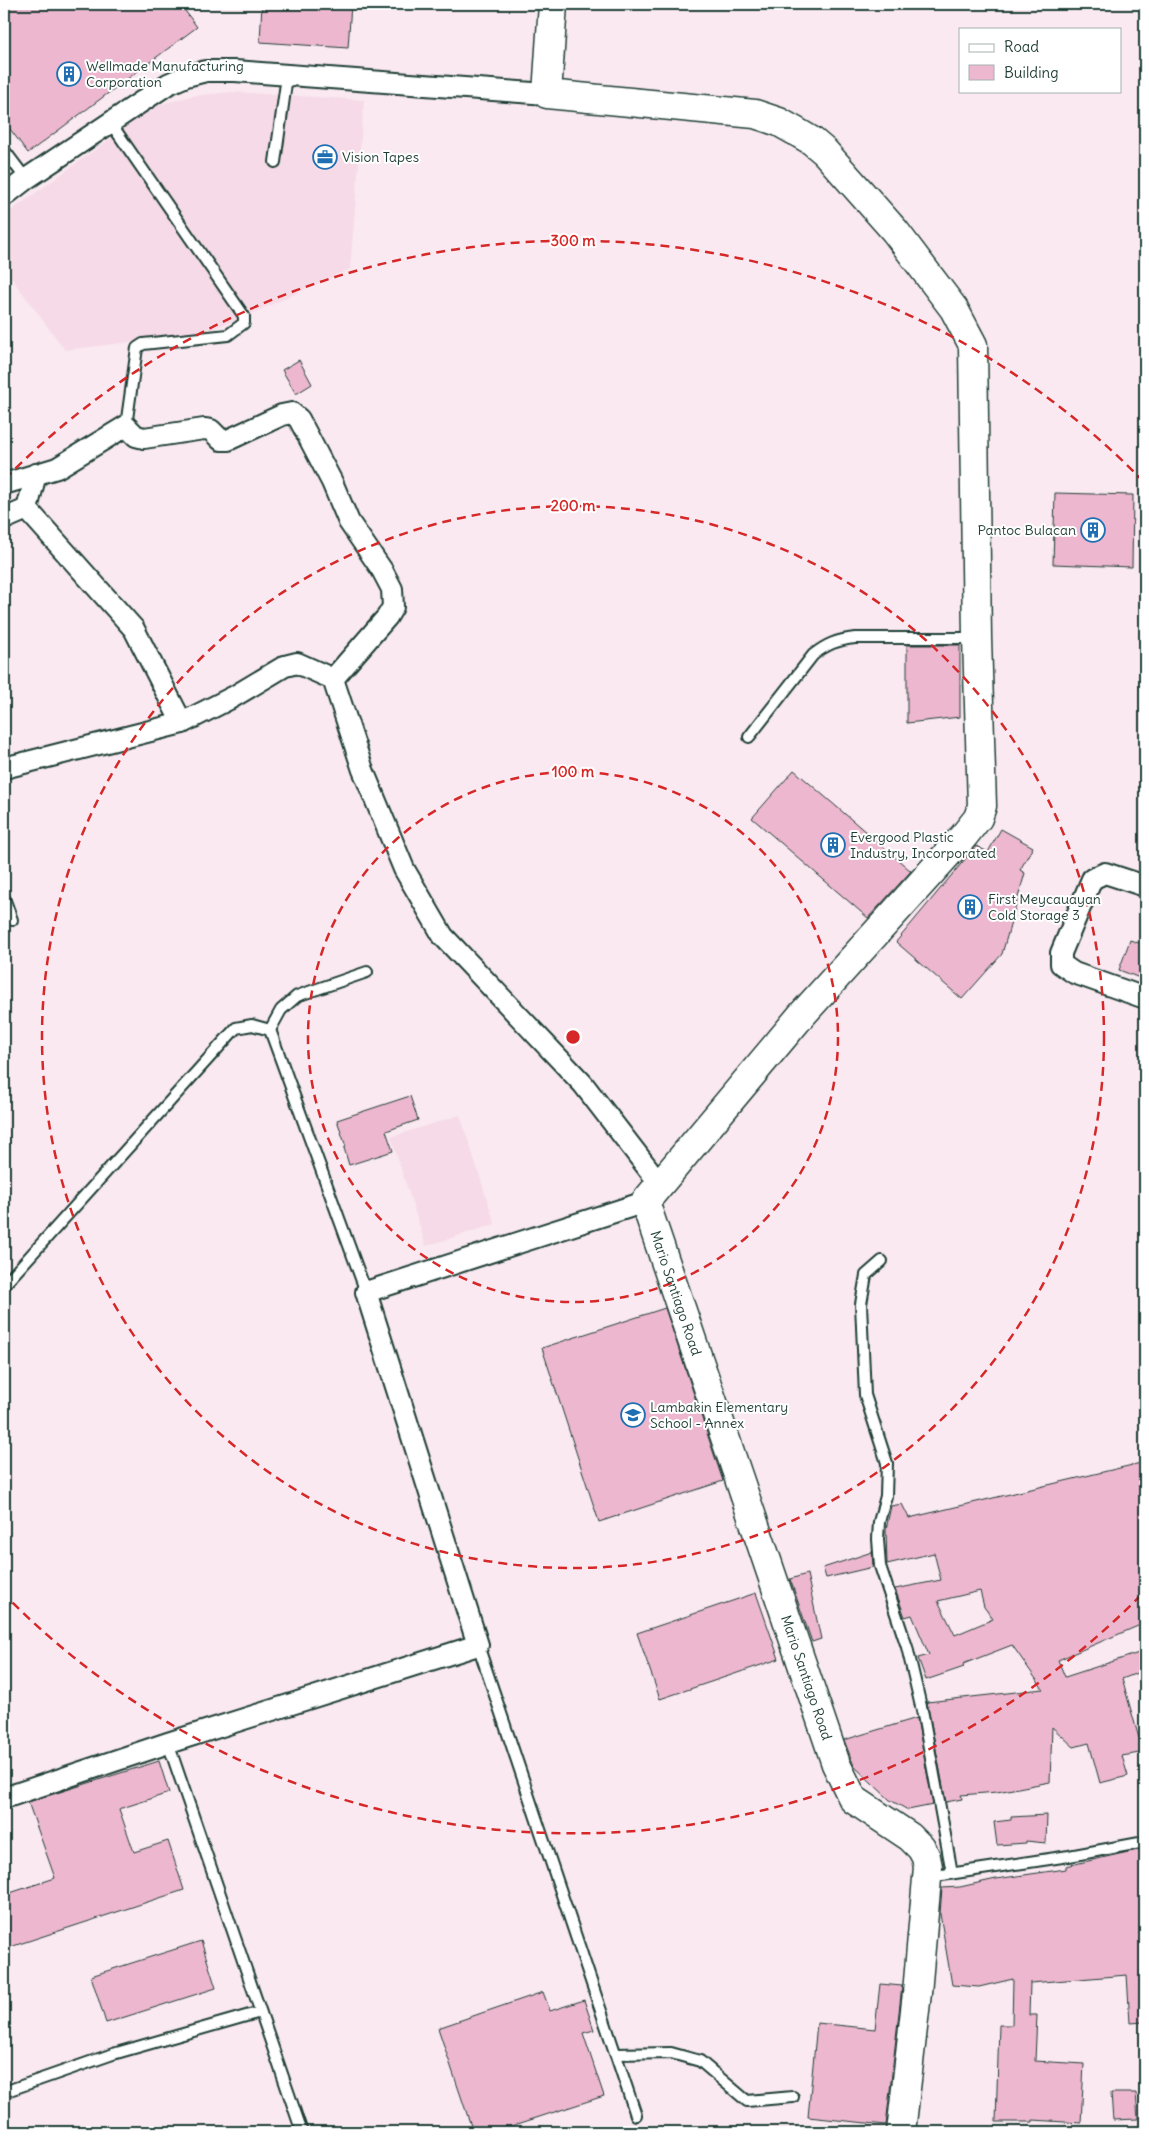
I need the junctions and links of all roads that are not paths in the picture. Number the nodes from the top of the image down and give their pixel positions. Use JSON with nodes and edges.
{"nodes":[{"id":1,"x":553,"y":4,"type":"edge"},
{"id":2,"x":287,"y":76,"type":"junction"},
{"id":3,"x":546,"y":94,"type":"junction"},
{"id":4,"x":110,"y":122,"type":"junction"},
{"id":5,"x":4,"y":150,"type":"edge"},
{"id":6,"x":275,"y":162,"type":"dead end"},
{"id":7,"x":26,"y":179,"type":"junction"},
{"id":8,"x":4,"y":196,"type":"edge"},
{"id":9,"x":126,"y":426,"type":"junction"},
{"id":10,"x":36,"y":474,"type":"junction"},
{"id":11,"x":4,"y":484,"type":"edge"},
{"id":12,"x":27,"y":509,"type":"junction"},
{"id":13,"x":4,"y":519,"type":"edge"},
{"id":14,"x":977,"y":638,"type":"junction"},
{"id":15,"x":333,"y":679,"type":"junction"},
{"id":16,"x":182,"y":723,"type":"junction"},
{"id":17,"x":749,"y":737,"type":"dead end"},
{"id":18,"x":4,"y":768,"type":"edge"},
{"id":19,"x":1145,"y":886,"type":"edge"},
{"id":20,"x":4,"y":898,"type":"edge"},
{"id":21,"x":12,"y":920,"type":"dead end"},
{"id":22,"x":367,"y":972,"type":"dead end"},
{"id":23,"x":1145,"y":998,"type":"edge"},
{"id":24,"x":270,"y":1030,"type":"junction"},
{"id":25,"x":652,"y":1193,"type":"junction"},
{"id":26,"x":882,"y":1261,"type":"dead end"},
{"id":27,"x":4,"y":1285,"type":"edge"},
{"id":28,"x":366,"y":1292,"type":"junction"},
{"id":29,"x":478,"y":1644,"type":"junction"},
{"id":30,"x":168,"y":1743,"type":"junction"},
{"id":31,"x":4,"y":1798,"type":"edge"},
{"id":32,"x":1145,"y":1842,"type":"edge"},
{"id":33,"x":940,"y":1875,"type":"junction"},
{"id":34,"x":260,"y":2012,"type":"junction"},
{"id":35,"x":616,"y":2054,"type":"junction"},
{"id":36,"x":4,"y":2092,"type":"edge"},
{"id":37,"x":793,"y":2097,"type":"dead end"},
{"id":38,"x":636,"y":2115,"type":"dead end"},
{"id":39,"x":302,"y":2132,"type":"edge"},
{"id":40,"x":901,"y":2132,"type":"edge"}],
"edges":[{"from":1,"to":3,"type":"street"},
{"from":2,"to":3,"type":"street"},
{"from":2,"to":4,"type":"street"},
{"from":2,"to":6,"type":"lane"},
{"from":3,"to":14,"type":"street"},
{"from":4,"to":7,"type":"street"},
{"from":4,"to":9,"type":"lane"},
{"from":5,"to":7,"type":"lane"},
{"from":7,"to":8,"type":"street"},
{"from":9,"to":10,"type":"street"},
{"from":9,"to":15,"type":"street"},
{"from":10,"to":11,"type":"street"},
{"from":10,"to":12,"type":"street"},
{"from":12,"to":13,"type":"street"},
{"from":12,"to":16,"type":"street"},
{"from":14,"to":17,"type":"lane"},
{"from":14,"to":25,"type":"street"},
{"from":15,"to":16,"type":"street"},
{"from":15,"to":25,"type":"street"},
{"from":16,"to":18,"type":"street"},
{"from":19,"to":23,"type":"street"},
{"from":20,"to":21,"type":"lane"},
{"from":22,"to":24,"type":"lane"},
{"from":24,"to":27,"type":"lane"},
{"from":24,"to":28,"type":"lane"},
{"from":25,"to":28,"type":"street"},
{"from":25,"to":33,"type":"street","name":"Mario Santiago Road"},
{"from":26,"to":33,"type":"lane"},
{"from":28,"to":29,"type":"street"},
{"from":29,"to":30,"type":"street"},
{"from":29,"to":35,"type":"lane"},
{"from":30,"to":31,"type":"street"},
{"from":30,"to":34,"type":"lane"},
{"from":32,"to":33,"type":"lane"},
{"from":33,"to":40,"type":"street","name":"Mario Santiago Road"},
{"from":34,"to":36,"type":"lane"},
{"from":34,"to":39,"type":"lane"},
{"from":35,"to":37,"type":"lane"},
{"from":35,"to":38,"type":"lane"}]}
